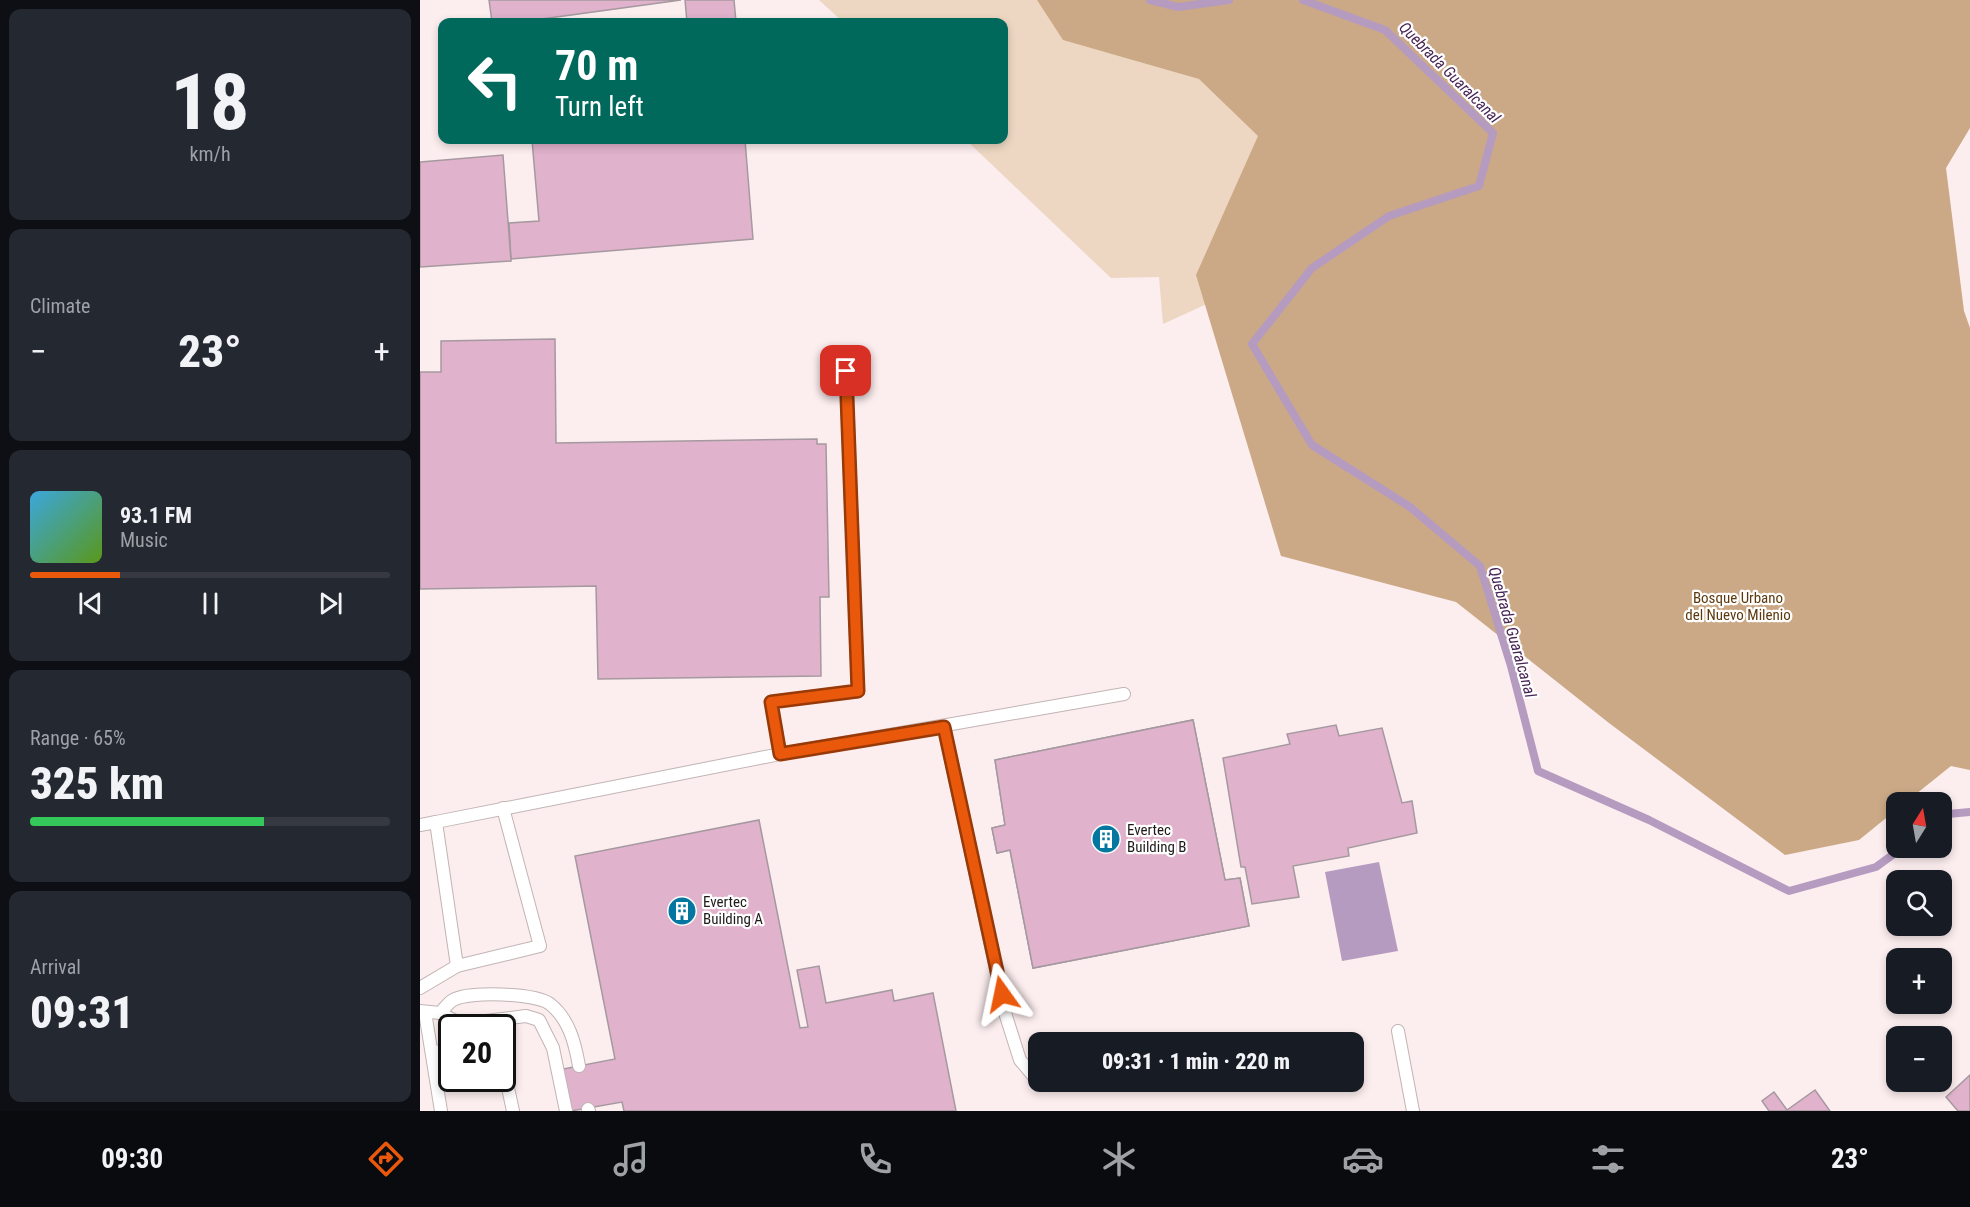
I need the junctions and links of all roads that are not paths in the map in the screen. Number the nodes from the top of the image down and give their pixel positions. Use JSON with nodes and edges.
{"nodes":[{"id":1,"x":846,"y":371,"type":"dead end"},
{"id":2,"x":1124,"y":694,"type":"dead end"},
{"id":3,"x":944,"y":727,"type":"junction"},
{"id":4,"x":780,"y":754,"type":"junction"},
{"id":5,"x":503,"y":808,"type":"junction"},
{"id":6,"x":436,"y":822,"type":"junction"},
{"id":7,"x":420,"y":825,"type":"edge"},
{"id":8,"x":457,"y":966,"type":"junction"},
{"id":9,"x":420,"y":988,"type":"edge"},
{"id":10,"x":422,"y":1011,"type":"edge"},
{"id":11,"x":440,"y":1013,"type":"junction"},
{"id":12,"x":1398,"y":1031,"type":"dead end"},
{"id":13,"x":438,"y":1051,"type":"edge"},
{"id":14,"x":432,"y":1052,"type":"junction"},
{"id":15,"x":579,"y":1066,"type":"dead end"},
{"id":16,"x":1028,"y":1070,"type":"edge"},
{"id":17,"x":509,"y":1092,"type":"edge"},
{"id":18,"x":441,"y":1111,"type":"edge"},
{"id":19,"x":513,"y":1111,"type":"edge"},
{"id":20,"x":566,"y":1111,"type":"edge"},
{"id":21,"x":1413,"y":1111,"type":"edge"}],
"edges":[{"from":1,"to":4,"type":"lane"},
{"from":2,"to":3,"type":"lane"},
{"from":3,"to":4,"type":"lane"},
{"from":3,"to":16,"type":"lane"},
{"from":4,"to":5,"type":"lane"},
{"from":5,"to":6,"type":"lane"},
{"from":5,"to":8,"type":"lane"},
{"from":6,"to":7,"type":"lane"},
{"from":6,"to":8,"type":"lane"},
{"from":8,"to":9,"type":"lane"},
{"from":10,"to":11,"type":"lane"},
{"from":10,"to":14,"type":"lane"},
{"from":11,"to":15,"type":"lane"},
{"from":11,"to":20,"type":"lane"},
{"from":12,"to":21,"type":"lane"},
{"from":13,"to":14,"type":"lane"},
{"from":14,"to":18,"type":"lane"},
{"from":17,"to":19,"type":"lane"}]}
